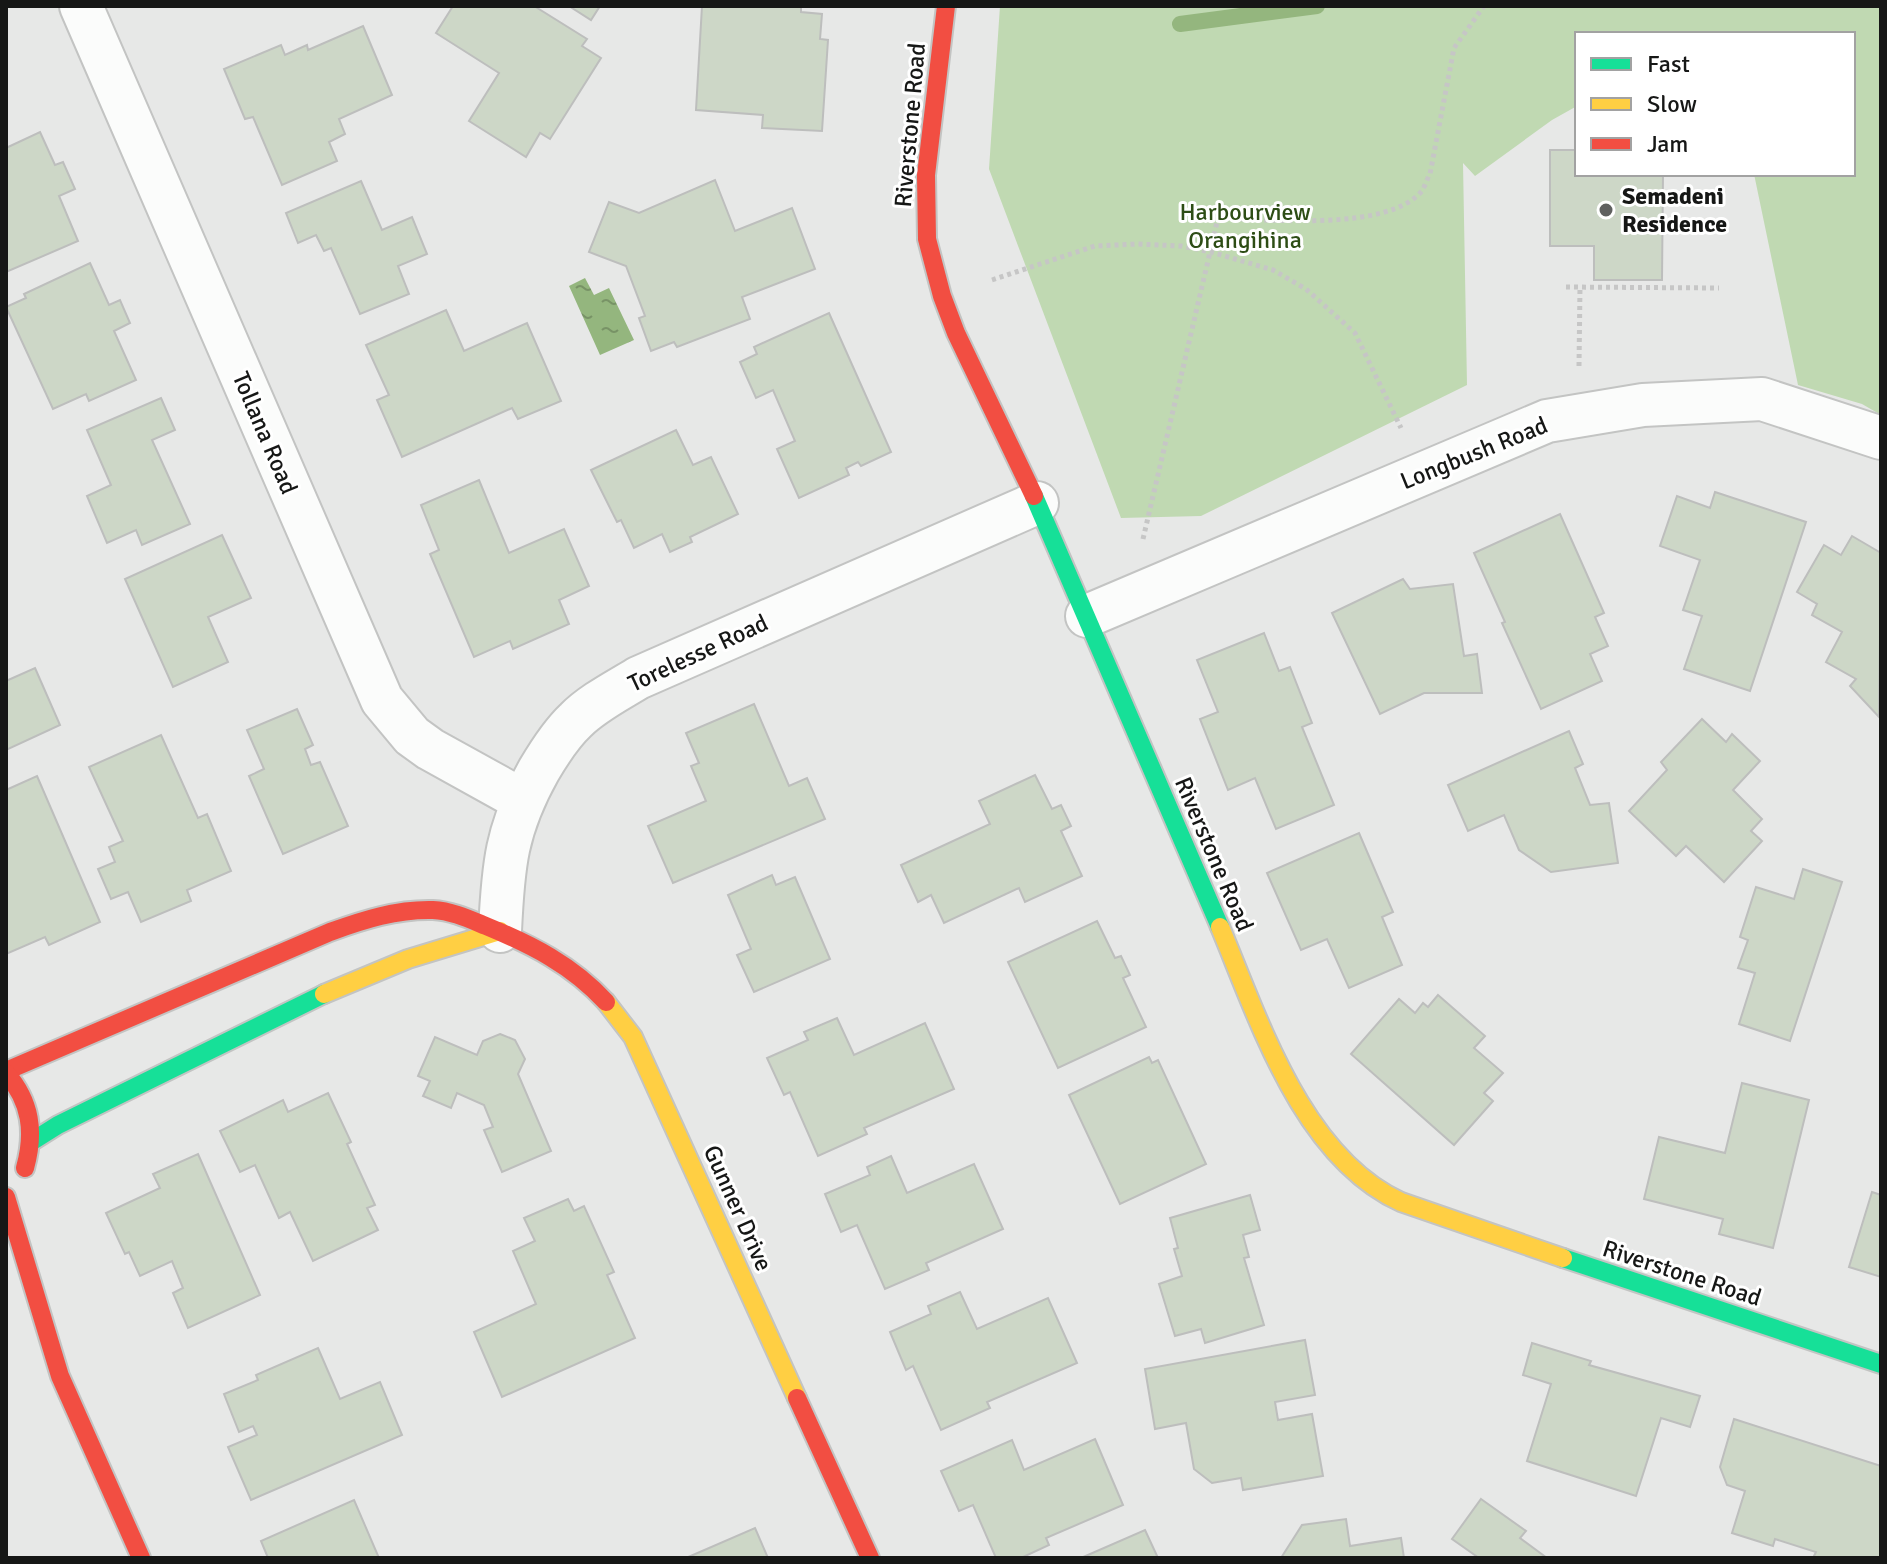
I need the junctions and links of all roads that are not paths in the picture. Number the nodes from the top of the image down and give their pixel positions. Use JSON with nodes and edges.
{"nodes":[{"id":1,"x":81,"y":6,"type":"edge"},
{"id":2,"x":946,"y":6,"type":"edge"},
{"id":3,"x":1881,"y":438,"type":"edge"},
{"id":4,"x":1037,"y":503,"type":"junction"},
{"id":5,"x":1087,"y":616,"type":"junction"},
{"id":6,"x":522,"y":800,"type":"junction"},
{"id":7,"x":500,"y":931,"type":"junction"},
{"id":8,"x":6,"y":1072,"type":"edge"},
{"id":9,"x":31,"y":1142,"type":"junction"},
{"id":10,"x":6,"y":1196,"type":"edge"},
{"id":11,"x":25,"y":1330,"type":"dead end"},
{"id":12,"x":1881,"y":1364,"type":"edge"},
{"id":13,"x":60,"y":1376,"type":"junction"},
{"id":14,"x":141,"y":1558,"type":"edge"},
{"id":15,"x":870,"y":1558,"type":"edge"}],
"edges":[{"from":1,"to":6,"type":"street","name":"Tollana Road"},
{"from":2,"to":4,"type":"street","name":"Riverstone Road"},
{"from":3,"to":5,"type":"street","name":"Longbush Road"},
{"from":4,"to":5,"type":"street","name":"Riverstone Road"},
{"from":4,"to":6,"type":"street","name":"Torelesse Road"},
{"from":5,"to":12,"type":"street","name":"Riverstone Road"},
{"from":6,"to":7,"type":"street","name":"Torelesse Road"},
{"from":7,"to":8,"type":"street","name":"Gunner Drive"},
{"from":7,"to":9,"type":"street"},
{"from":7,"to":15,"type":"street","name":"Gunner Drive"},
{"from":8,"to":9,"type":"street"},
{"from":9,"to":10,"type":"street"},
{"from":10,"to":13,"type":"street"},
{"from":11,"to":13,"type":"street"},
{"from":13,"to":14,"type":"street"}]}
